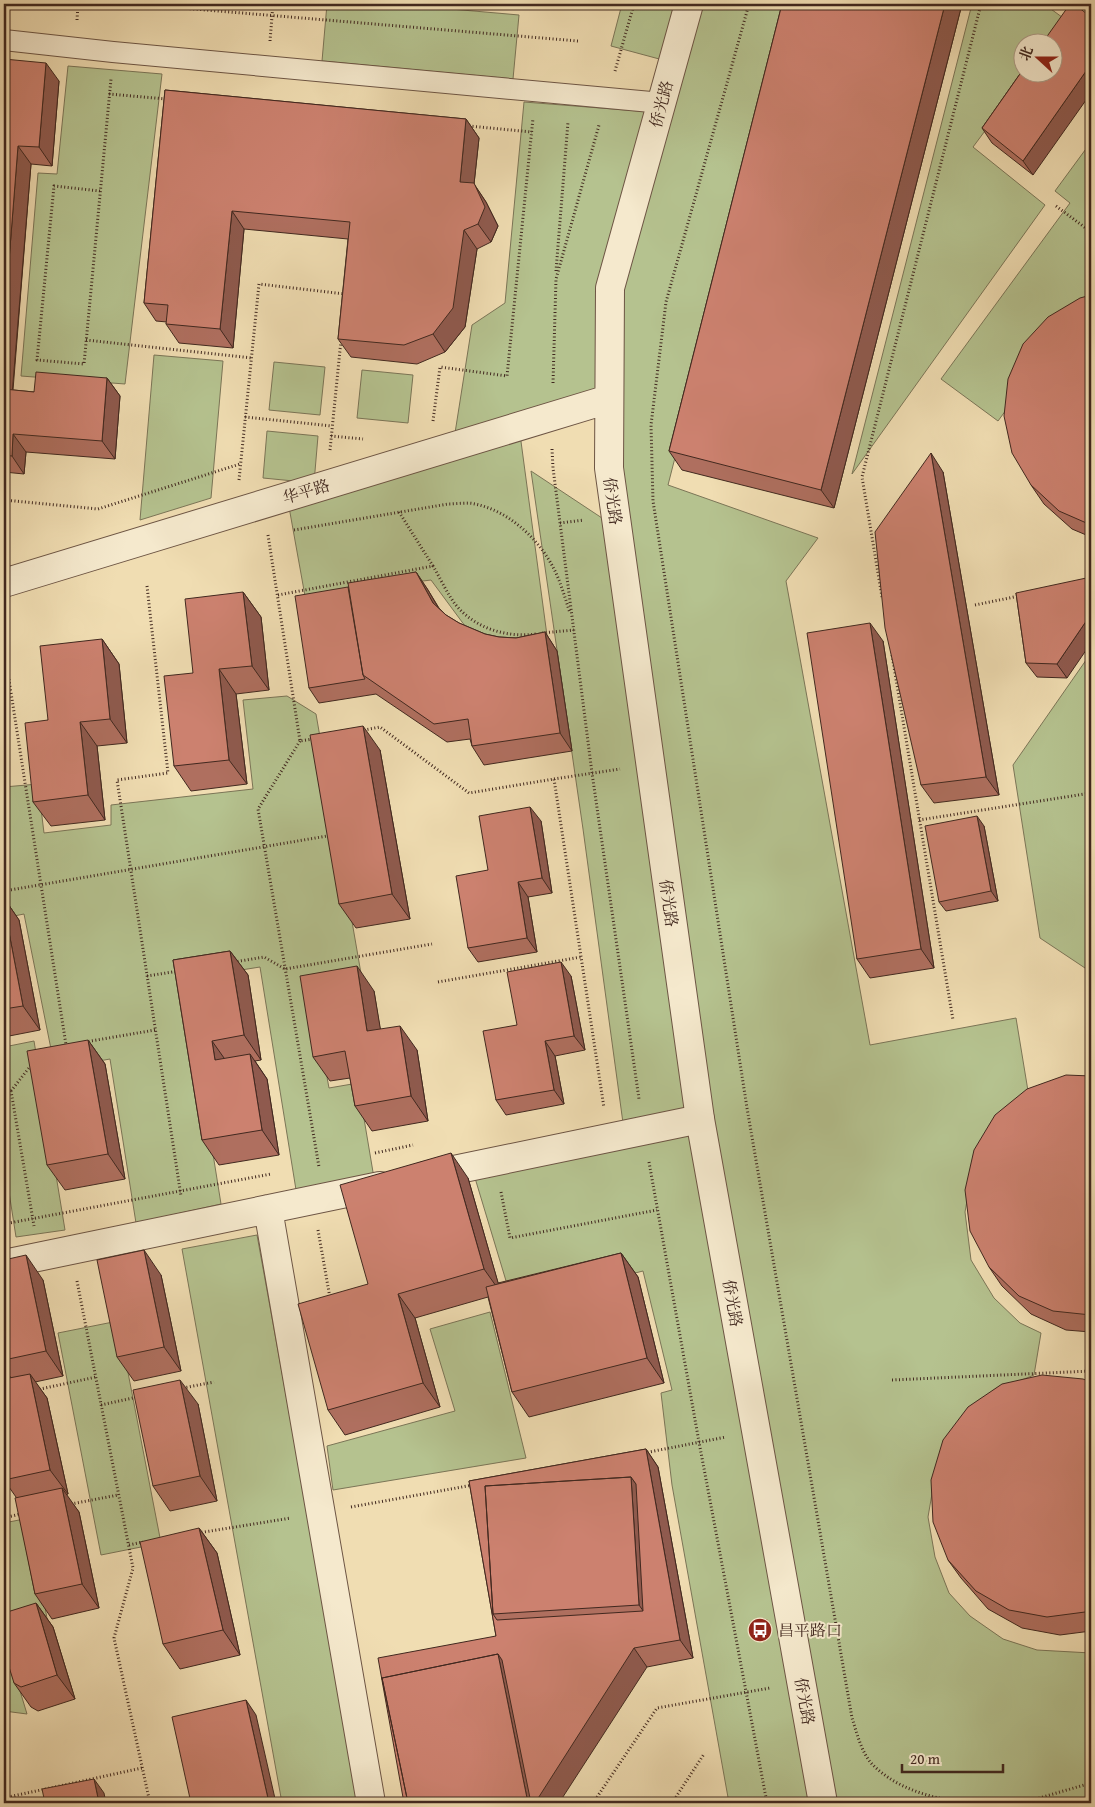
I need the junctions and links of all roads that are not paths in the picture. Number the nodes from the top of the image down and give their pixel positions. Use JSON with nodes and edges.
{"nodes":[{"id":1,"x":689,"y":4,"type":"edge"},
{"id":2,"x":4,"y":40,"type":"edge"},
{"id":3,"x":662,"y":103,"type":"junction"},
{"id":4,"x":609,"y":399,"type":"junction"},
{"id":5,"x":4,"y":583,"type":"edge"},
{"id":6,"x":700,"y":1119,"type":"junction"},
{"id":7,"x":268,"y":1209,"type":"junction"},
{"id":8,"x":4,"y":1264,"type":"edge"},
{"id":9,"x":371,"y":1803,"type":"edge"},
{"id":10,"x":823,"y":1803,"type":"edge"}],
"edges":[{"from":1,"to":3,"type":"street","name":"侨光路"},
{"from":2,"to":3,"type":"lane"},
{"from":3,"to":4,"type":"street","name":"侨光路"},
{"from":4,"to":5,"type":"street","name":"华平路"},
{"from":4,"to":6,"type":"street","name":"侨光路"},
{"from":6,"to":7,"type":"street"},
{"from":6,"to":10,"type":"street","name":"侨光路"},
{"from":7,"to":8,"type":"street"},
{"from":7,"to":9,"type":"street"}]}
